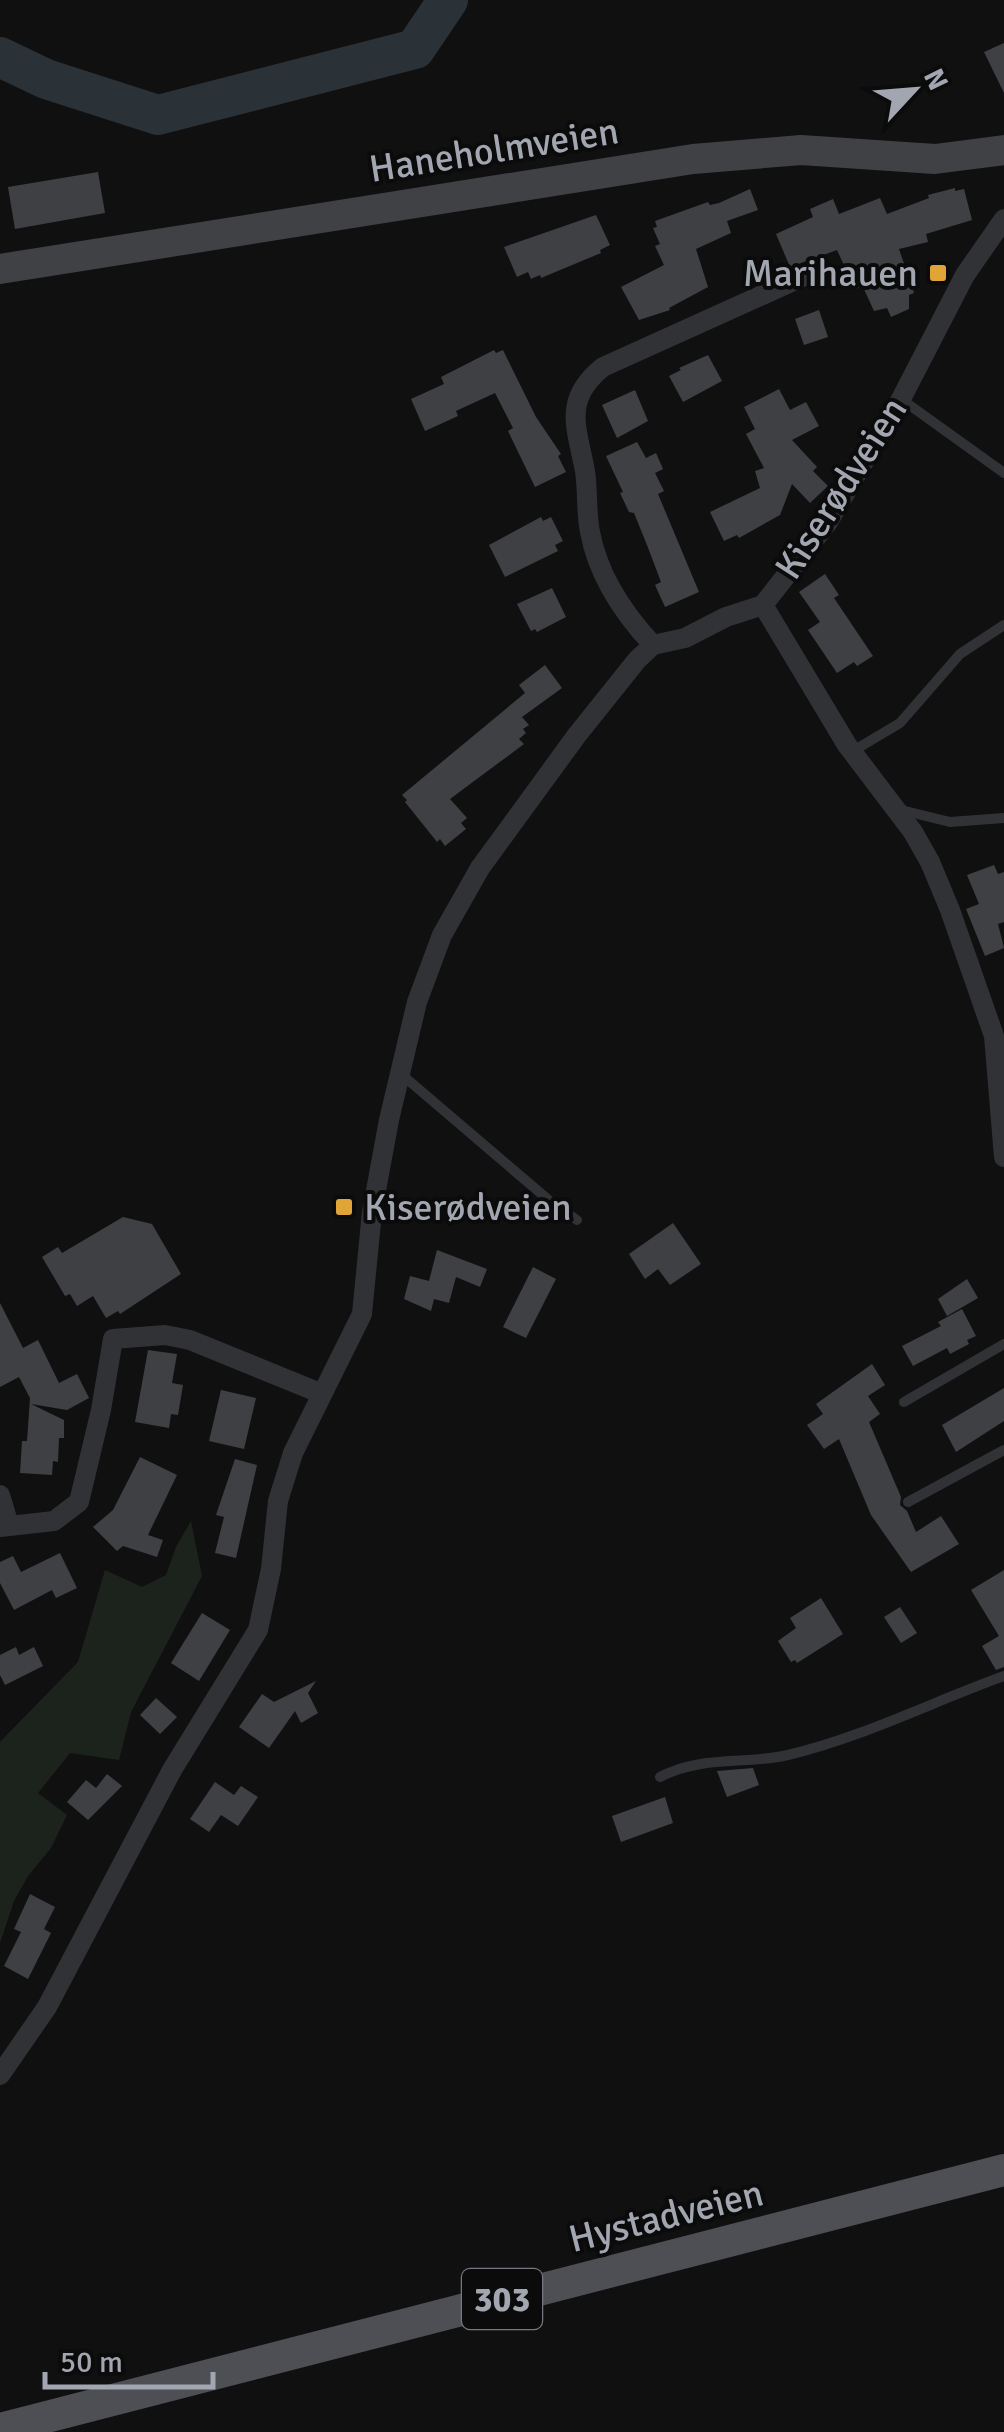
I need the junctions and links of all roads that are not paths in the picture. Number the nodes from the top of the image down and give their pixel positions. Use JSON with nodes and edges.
{"nodes":[{"id":1,"x":1004,"y":150,"type":"edge"},
{"id":2,"x":1004,"y":219,"type":"edge"},
{"id":3,"x":9,"y":271,"type":"edge"},
{"id":4,"x":809,"y":274,"type":"dead end"},
{"id":5,"x":902,"y":399,"type":"junction"},
{"id":6,"x":1004,"y":474,"type":"edge"},
{"id":7,"x":763,"y":604,"type":"junction"},
{"id":8,"x":1004,"y":625,"type":"edge"},
{"id":9,"x":654,"y":645,"type":"junction"},
{"id":10,"x":852,"y":751,"type":"junction"},
{"id":11,"x":895,"y":808,"type":"junction"},
{"id":12,"x":1004,"y":818,"type":"edge"},
{"id":13,"x":997,"y":1020,"type":"edge"},
{"id":14,"x":400,"y":1074,"type":"junction"},
{"id":15,"x":1004,"y":1157,"type":"edge"},
{"id":16,"x":577,"y":1220,"type":"dead end"},
{"id":17,"x":1004,"y":1344,"type":"edge"},
{"id":18,"x":320,"y":1393,"type":"junction"},
{"id":19,"x":904,"y":1402,"type":"dead end"},
{"id":20,"x":1004,"y":1450,"type":"edge"},
{"id":21,"x":0,"y":1496,"type":"edge"},
{"id":22,"x":908,"y":1502,"type":"dead end"},
{"id":23,"x":4,"y":1526,"type":"edge"},
{"id":24,"x":1004,"y":1676,"type":"edge"},
{"id":25,"x":660,"y":1777,"type":"dead end"},
{"id":26,"x":0,"y":2075,"type":"edge"},
{"id":27,"x":1004,"y":2170,"type":"edge"},
{"id":28,"x":0,"y":2428,"type":"edge"}],
"edges":[{"from":1,"to":3,"type":"main road","name":"Haneholmveien"},
{"from":2,"to":5,"type":"street","name":"Kiserødveien"},
{"from":4,"to":9,"type":"street"},
{"from":5,"to":6,"type":"lane"},
{"from":5,"to":7,"type":"street","name":"Kiserødveien"},
{"from":7,"to":9,"type":"street","name":"Kiserødveien"},
{"from":7,"to":10,"type":"street"},
{"from":8,"to":10,"type":"lane"},
{"from":9,"to":14,"type":"street","name":"Kiserødveien"},
{"from":10,"to":11,"type":"street"},
{"from":11,"to":12,"type":"lane"},
{"from":11,"to":13,"type":"street"},
{"from":13,"to":15,"type":"street"},
{"from":14,"to":16,"type":"lane"},
{"from":14,"to":18,"type":"street","name":"Kiserødveien"},
{"from":17,"to":19,"type":"lane"},
{"from":18,"to":23,"type":"street"},
{"from":18,"to":26,"type":"street","name":"Kiserødveien"},
{"from":20,"to":22,"type":"lane"},
{"from":21,"to":23,"type":"street"},
{"from":24,"to":25,"type":"lane"},
{"from":27,"to":28,"type":"main road","name":"Hystadveien","number":"303"}]}
